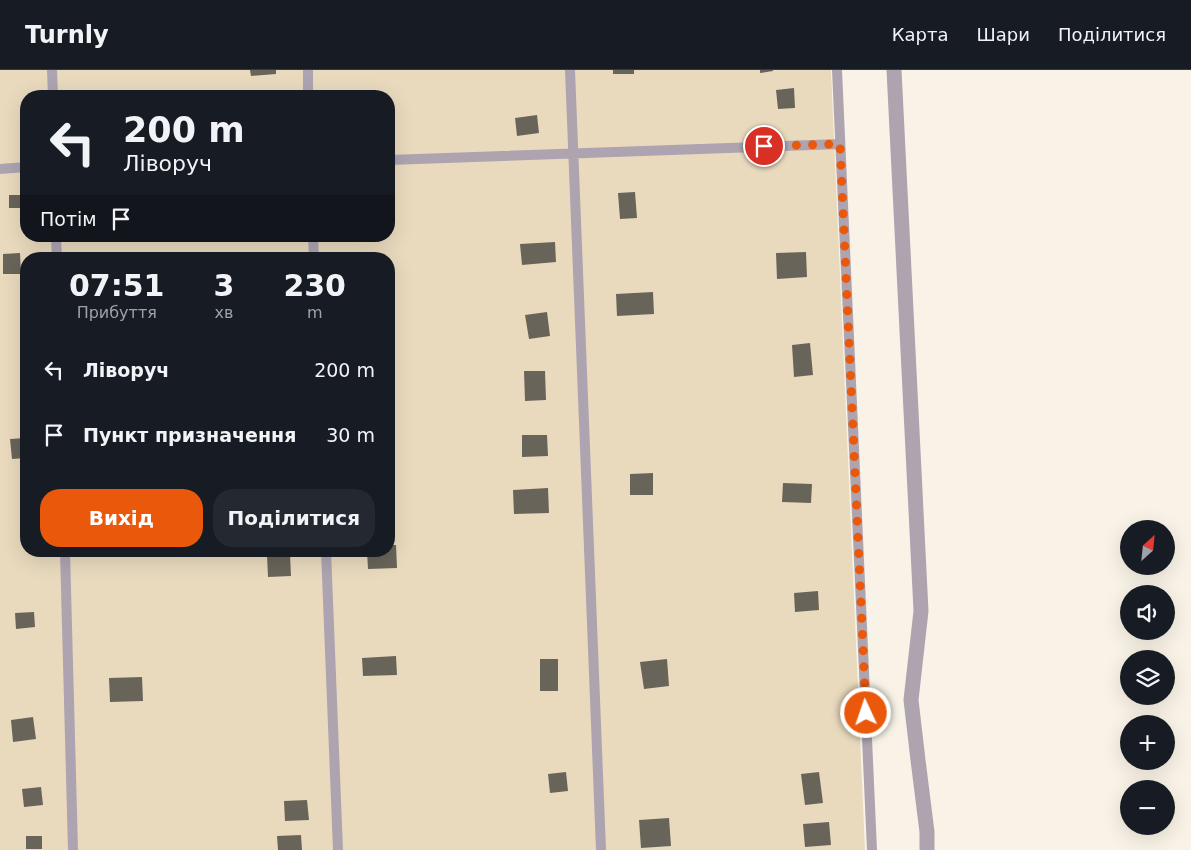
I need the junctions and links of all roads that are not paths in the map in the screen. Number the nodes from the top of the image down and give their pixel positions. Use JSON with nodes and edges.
{"nodes":[{"id":1,"x":52,"y":70,"type":"edge"},
{"id":2,"x":308,"y":70,"type":"edge"},
{"id":3,"x":570,"y":70,"type":"edge"},
{"id":4,"x":837,"y":70,"type":"edge"},
{"id":5,"x":894,"y":70,"type":"edge"},
{"id":6,"x":52,"y":90,"type":"edge"},
{"id":7,"x":308,"y":90,"type":"edge"},
{"id":8,"x":840,"y":144,"type":"junction"},
{"id":9,"x":573,"y":153,"type":"junction"},
{"id":10,"x":395,"y":160,"type":"edge"},
{"id":11,"x":20,"y":167,"type":"edge"},
{"id":12,"x":0,"y":169,"type":"edge"},
{"id":13,"x":65,"y":557,"type":"edge"},
{"id":14,"x":326,"y":557,"type":"edge"},
{"id":15,"x":73,"y":850,"type":"edge"},
{"id":16,"x":338,"y":850,"type":"edge"},
{"id":17,"x":601,"y":850,"type":"edge"},
{"id":18,"x":872,"y":850,"type":"edge"},
{"id":19,"x":927,"y":850,"type":"edge"}],
"edges":[{"from":1,"to":6,"type":"lane"},
{"from":2,"to":7,"type":"lane"},
{"from":3,"to":9,"type":"lane"},
{"from":4,"to":8,"type":"lane"},
{"from":5,"to":19,"type":"street"},
{"from":8,"to":9,"type":"lane"},
{"from":8,"to":18,"type":"lane"},
{"from":9,"to":10,"type":"lane"},
{"from":9,"to":17,"type":"lane"},
{"from":11,"to":12,"type":"lane"},
{"from":13,"to":15,"type":"lane"},
{"from":14,"to":16,"type":"lane"}]}
